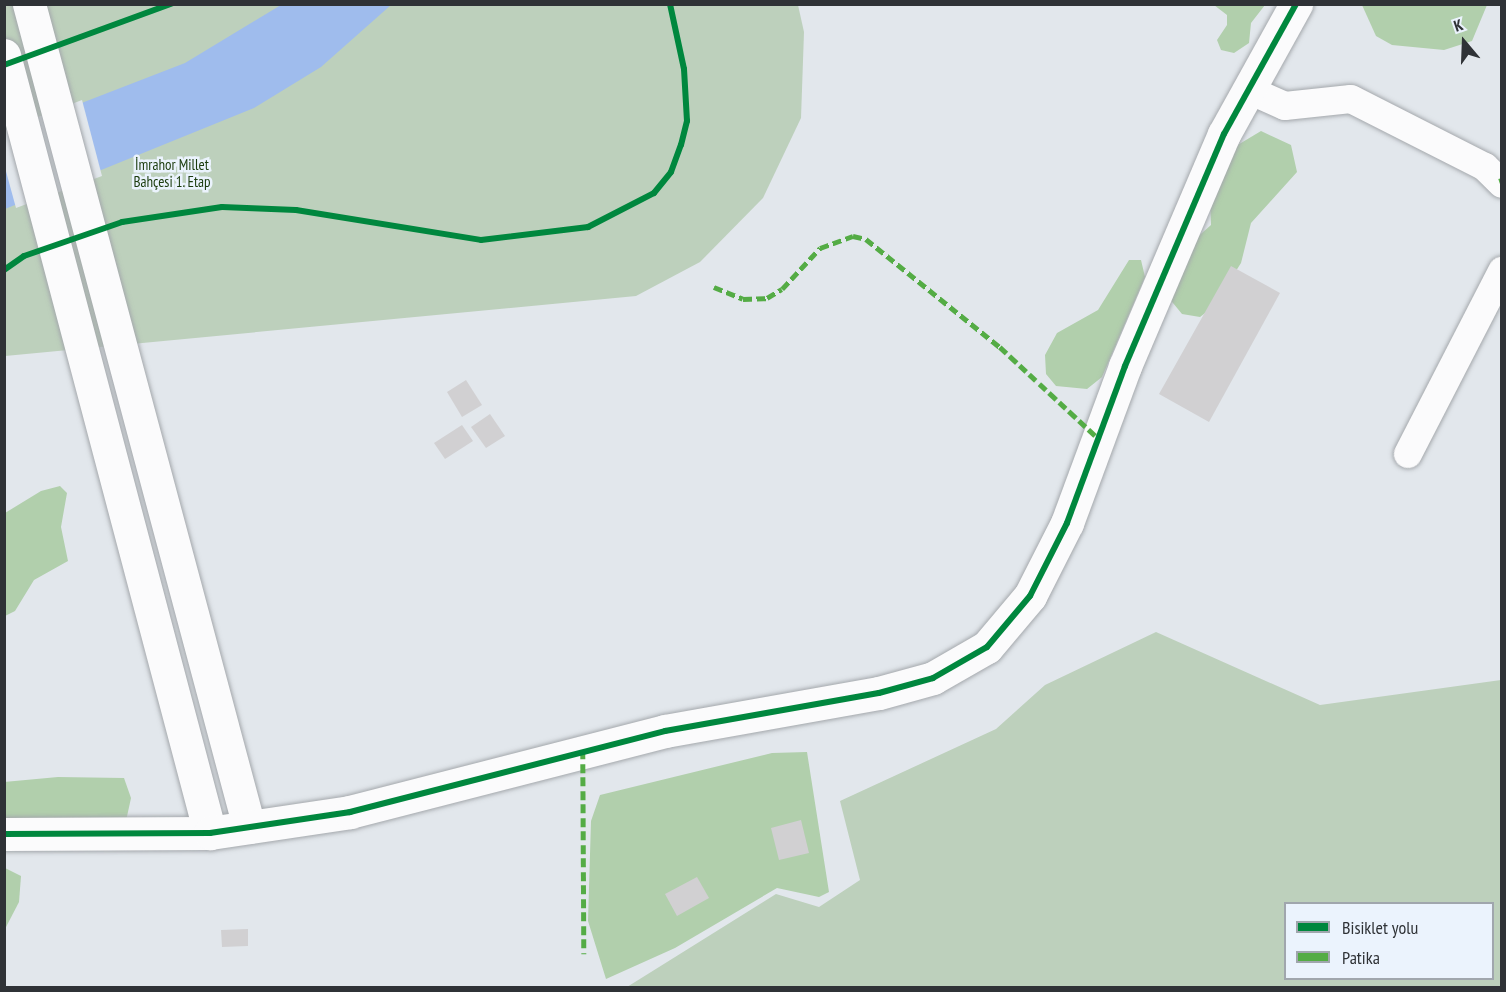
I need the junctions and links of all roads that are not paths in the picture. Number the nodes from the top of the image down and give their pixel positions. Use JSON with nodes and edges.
{"nodes":[{"id":1,"x":1296,"y":4,"type":"edge"},
{"id":2,"x":31,"y":12,"type":"edge"},
{"id":3,"x":4,"y":55,"type":"edge"},
{"id":4,"x":1249,"y":90,"type":"junction"},
{"id":5,"x":1502,"y":184,"type":"edge"},
{"id":6,"x":1502,"y":271,"type":"edge"},
{"id":7,"x":1408,"y":454,"type":"dead end"},
{"id":8,"x":249,"y":827,"type":"junction"},
{"id":9,"x":210,"y":833,"type":"junction"},
{"id":10,"x":4,"y":834,"type":"edge"}],
"edges":[{"from":1,"to":4,"type":"street"},
{"from":2,"to":8,"type":"street"},
{"from":3,"to":9,"type":"street"},
{"from":4,"to":5,"type":"street"},
{"from":4,"to":8,"type":"street"},
{"from":6,"to":7,"type":"street"},
{"from":8,"to":9,"type":"street"},
{"from":9,"to":10,"type":"street"}]}
